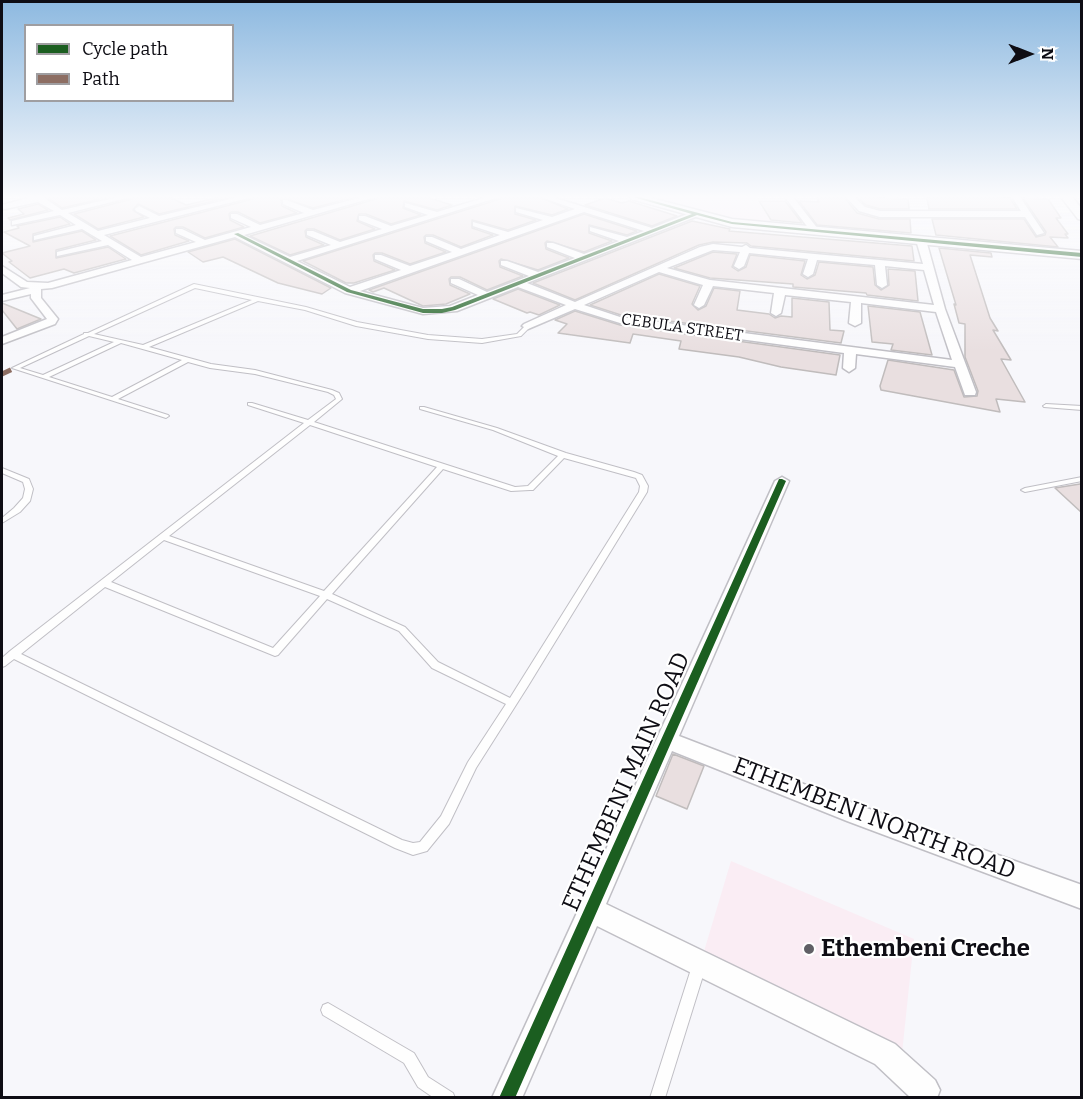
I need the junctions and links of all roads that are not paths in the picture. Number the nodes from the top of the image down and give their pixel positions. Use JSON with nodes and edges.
{"nodes":[{"id":1,"x":84,"y":248,"type":"edge"},
{"id":2,"x":120,"y":248,"type":"edge"},
{"id":3,"x":185,"y":248,"type":"edge"},
{"id":4,"x":264,"y":248,"type":"edge"},
{"id":5,"x":329,"y":248,"type":"edge"},
{"id":6,"x":451,"y":248,"type":"edge"},
{"id":7,"x":471,"y":248,"type":"edge"},
{"id":8,"x":559,"y":248,"type":"edge"},
{"id":9,"x":610,"y":248,"type":"edge"},
{"id":10,"x":705,"y":248,"type":"edge"},
{"id":11,"x":746,"y":248,"type":"edge"},
{"id":12,"x":749,"y":248,"type":"edge"},
{"id":13,"x":923,"y":248,"type":"edge"},
{"id":14,"x":1010,"y":248,"type":"edge"},
{"id":15,"x":460,"y":252,"type":"junction"},
{"id":16,"x":60,"y":254,"type":"dead end"},
{"id":17,"x":814,"y":255,"type":"junction"},
{"id":18,"x":1082,"y":255,"type":"edge"},
{"id":19,"x":378,"y":257,"type":"dead end"},
{"id":20,"x":585,"y":258,"type":"junction"},
{"id":21,"x":140,"y":261,"type":"junction"},
{"id":22,"x":288,"y":261,"type":"junction"},
{"id":23,"x":504,"y":262,"type":"dead end"},
{"id":24,"x":880,"y":262,"type":"junction"},
{"id":25,"x":739,"y":266,"type":"dead end"},
{"id":26,"x":928,"y":267,"type":"junction"},
{"id":27,"x":408,"y":269,"type":"junction"},
{"id":28,"x":658,"y":269,"type":"junction"},
{"id":29,"x":2,"y":270,"type":"edge"},
{"id":30,"x":808,"y":274,"type":"dead end"},
{"id":31,"x":539,"y":276,"type":"junction"},
{"id":32,"x":455,"y":281,"type":"dead end"},
{"id":33,"x":520,"y":284,"type":"junction"},
{"id":34,"x":709,"y":284,"type":"junction"},
{"id":35,"x":882,"y":285,"type":"dead end"},
{"id":36,"x":36,"y":288,"type":"junction"},
{"id":37,"x":349,"y":291,"type":"junction"},
{"id":38,"x":780,"y":291,"type":"junction"},
{"id":39,"x":488,"y":296,"type":"junction"},
{"id":40,"x":2,"y":298,"type":"edge"},
{"id":41,"x":258,"y":299,"type":"junction"},
{"id":42,"x":856,"y":300,"type":"junction"},
{"id":43,"x":576,"y":305,"type":"junction"},
{"id":44,"x":699,"y":305,"type":"dead end"},
{"id":45,"x":939,"y":309,"type":"junction"},
{"id":46,"x":776,"y":313,"type":"dead end"},
{"id":47,"x":855,"y":323,"type":"dead end"},
{"id":48,"x":528,"y":326,"type":"joint"},
{"id":49,"x":86,"y":334,"type":"junction"},
{"id":50,"x":2,"y":340,"type":"edge"},
{"id":51,"x":120,"y":342,"type":"junction"},
{"id":52,"x":144,"y":347,"type":"junction"},
{"id":53,"x":850,"y":350,"type":"junction"},
{"id":54,"x":188,"y":360,"type":"junction"},
{"id":55,"x":958,"y":364,"type":"junction"},
{"id":56,"x":849,"y":368,"type":"dead end"},
{"id":57,"x":43,"y":377,"type":"junction"},
{"id":58,"x":970,"y":392,"type":"dead end"},
{"id":59,"x":113,"y":399,"type":"junction"},
{"id":60,"x":250,"y":404,"type":"dead end"},
{"id":61,"x":1046,"y":406,"type":"dead end"},
{"id":62,"x":422,"y":408,"type":"dead end"},
{"id":63,"x":1082,"y":408,"type":"edge"},
{"id":64,"x":166,"y":416,"type":"dead end"},
{"id":65,"x":308,"y":424,"type":"junction"},
{"id":66,"x":563,"y":455,"type":"junction"},
{"id":67,"x":441,"y":467,"type":"junction"},
{"id":68,"x":2,"y":470,"type":"edge"},
{"id":69,"x":1082,"y":479,"type":"edge"},
{"id":70,"x":782,"y":481,"type":"dead end"},
{"id":71,"x":1025,"y":490,"type":"dead end"},
{"id":72,"x":2,"y":521,"type":"edge"},
{"id":73,"x":163,"y":537,"type":"junction"},
{"id":74,"x":104,"y":583,"type":"junction"},
{"id":75,"x":326,"y":595,"type":"junction"},
{"id":76,"x":13,"y":654,"type":"junction"},
{"id":77,"x":2,"y":663,"type":"edge"},
{"id":78,"x":512,"y":703,"type":"junction"},
{"id":79,"x":667,"y":740,"type":"junction"},
{"id":80,"x":1082,"y":897,"type":"edge"},
{"id":81,"x":591,"y":910,"type":"junction"},
{"id":82,"x":699,"y":965,"type":"junction"},
{"id":83,"x":328,"y":1010,"type":"dead end"},
{"id":84,"x":926,"y":1090,"type":"dead end"},
{"id":85,"x":448,"y":1098,"type":"edge"},
{"id":86,"x":507,"y":1098,"type":"edge"},
{"id":87,"x":657,"y":1098,"type":"edge"}],
"edges":[{"from":1,"to":16,"type":"street"},
{"from":2,"to":21,"type":"street"},
{"from":3,"to":21,"type":"street"},
{"from":4,"to":22,"type":"street"},
{"from":5,"to":22,"type":"street"},
{"from":6,"to":15,"type":"street"},
{"from":7,"to":15,"type":"street"},
{"from":8,"to":20,"type":"street"},
{"from":9,"to":20,"type":"street"},
{"from":10,"to":28,"type":"street"},
{"from":11,"to":25,"type":"street"},
{"from":12,"to":17,"type":"street"},
{"from":13,"to":26,"type":"street"},
{"from":14,"to":18,"type":"street"},
{"from":15,"to":27,"type":"street"},
{"from":17,"to":24,"type":"street"},
{"from":17,"to":30,"type":"street"},
{"from":19,"to":27,"type":"street"},
{"from":20,"to":31,"type":"street"},
{"from":21,"to":36,"type":"street"},
{"from":22,"to":37,"type":"street"},
{"from":23,"to":31,"type":"street"},
{"from":24,"to":26,"type":"street"},
{"from":24,"to":35,"type":"street"},
{"from":26,"to":45,"type":"street"},
{"from":27,"to":37,"type":"street"},
{"from":28,"to":34,"type":"street"},
{"from":28,"to":43,"type":"street"},
{"from":29,"to":36,"type":"street"},
{"from":31,"to":33,"type":"street"},
{"from":32,"to":39,"type":"street"},
{"from":33,"to":39,"type":"street"},
{"from":33,"to":43,"type":"street","name":"CEBULA STREET"},
{"from":34,"to":38,"type":"street"},
{"from":34,"to":44,"type":"street"},
{"from":36,"to":40,"type":"street"},
{"from":36,"to":50,"type":"street"},
{"from":37,"to":39,"type":"street"},
{"from":38,"to":42,"type":"street"},
{"from":38,"to":46,"type":"street"},
{"from":41,"to":48,"type":"lane"},
{"from":41,"to":49,"type":"lane"},
{"from":41,"to":52,"type":"lane"},
{"from":42,"to":45,"type":"street"},
{"from":42,"to":47,"type":"street"},
{"from":43,"to":48,"type":"street"},
{"from":43,"to":53,"type":"street","name":"CEBULA STREET"},
{"from":45,"to":55,"type":"street"},
{"from":49,"to":51,"type":"lane"},
{"from":49,"to":57,"type":"lane"},
{"from":51,"to":52,"type":"lane"},
{"from":51,"to":57,"type":"lane"},
{"from":52,"to":54,"type":"lane"},
{"from":53,"to":55,"type":"street","name":"CEBULA STREET"},
{"from":53,"to":56,"type":"street"},
{"from":54,"to":59,"type":"lane"},
{"from":54,"to":65,"type":"lane"},
{"from":55,"to":58,"type":"street"},
{"from":57,"to":59,"type":"lane"},
{"from":59,"to":64,"type":"lane"},
{"from":60,"to":65,"type":"lane"},
{"from":61,"to":63,"type":"lane"},
{"from":62,"to":66,"type":"lane"},
{"from":65,"to":67,"type":"lane"},
{"from":65,"to":73,"type":"lane"},
{"from":66,"to":67,"type":"lane"},
{"from":66,"to":78,"type":"lane"},
{"from":67,"to":75,"type":"lane"},
{"from":68,"to":72,"type":"lane"},
{"from":69,"to":71,"type":"lane"},
{"from":70,"to":79,"type":"street","name":"ETHEMBENI MAIN ROAD"},
{"from":73,"to":74,"type":"lane"},
{"from":73,"to":75,"type":"lane"},
{"from":74,"to":75,"type":"lane"},
{"from":74,"to":76,"type":"lane"},
{"from":75,"to":78,"type":"lane"},
{"from":76,"to":77,"type":"lane"},
{"from":76,"to":78,"type":"lane"},
{"from":79,"to":80,"type":"street","name":"ETHEMBENI NORTH ROAD"},
{"from":79,"to":81,"type":"street","name":"ETHEMBENI MAIN ROAD"},
{"from":81,"to":82,"type":"street"},
{"from":81,"to":86,"type":"street","name":"ETHEMBENI MAIN ROAD"},
{"from":82,"to":84,"type":"street"},
{"from":82,"to":87,"type":"lane"},
{"from":83,"to":85,"type":"lane"}]}
